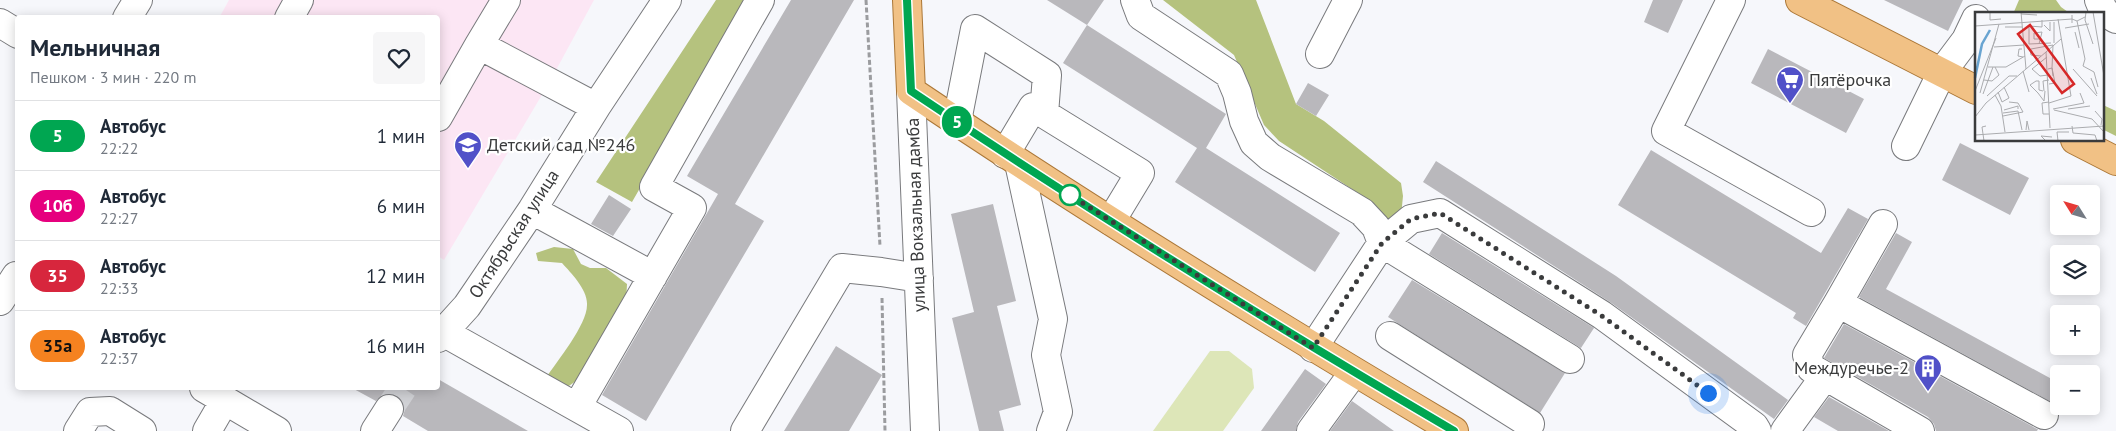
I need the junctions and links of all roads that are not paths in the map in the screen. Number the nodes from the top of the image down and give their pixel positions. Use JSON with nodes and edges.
{"nodes":[{"id":1,"x":138,"y":0,"type":"edge"},
{"id":2,"x":299,"y":0,"type":"edge"},
{"id":3,"x":506,"y":0,"type":"edge"},
{"id":4,"x":667,"y":0,"type":"edge"},
{"id":5,"x":760,"y":0,"type":"edge"},
{"id":6,"x":907,"y":0,"type":"edge"},
{"id":7,"x":1135,"y":0,"type":"edge"},
{"id":8,"x":1348,"y":0,"type":"edge"},
{"id":9,"x":1731,"y":0,"type":"edge"},
{"id":10,"x":1800,"y":0,"type":"edge"},
{"id":11,"x":1985,"y":0,"type":"edge"},
{"id":12,"x":2099,"y":0,"type":"edge"},
{"id":13,"x":1979,"y":12,"type":"edge"},
{"id":14,"x":129,"y":15,"type":"edge"},
{"id":15,"x":291,"y":15,"type":"edge"},
{"id":16,"x":2116,"y":19,"type":"edge"},
{"id":17,"x":1975,"y":21,"type":"edge"},
{"id":18,"x":0,"y":23,"type":"edge"},
{"id":19,"x":15,"y":32,"type":"edge"},
{"id":20,"x":479,"y":45,"type":"junction"},
{"id":21,"x":1320,"y":54,"type":"dead end"},
{"id":22,"x":1942,"y":72,"type":"junction"},
{"id":23,"x":1975,"y":89,"type":"edge"},
{"id":24,"x":911,"y":91,"type":"junction"},
{"id":25,"x":596,"y":107,"type":"junction"},
{"id":26,"x":440,"y":113,"type":"edge"},
{"id":27,"x":1044,"y":114,"type":"junction"},
{"id":28,"x":957,"y":121,"type":"junction"},
{"id":29,"x":2077,"y":141,"type":"edge"},
{"id":30,"x":1906,"y":146,"type":"dead end"},
{"id":31,"x":1012,"y":158,"type":"junction"},
{"id":32,"x":2116,"y":161,"type":"edge"},
{"id":33,"x":532,"y":210,"type":"junction"},
{"id":34,"x":1811,"y":212,"type":"dead end"},
{"id":35,"x":1111,"y":221,"type":"junction"},
{"id":36,"x":1883,"y":224,"type":"dead end"},
{"id":37,"x":1382,"y":243,"type":"junction"},
{"id":38,"x":11,"y":273,"type":"edge"},
{"id":39,"x":653,"y":276,"type":"junction"},
{"id":40,"x":919,"y":278,"type":"junction"},
{"id":41,"x":0,"y":301,"type":"edge"},
{"id":42,"x":1838,"y":303,"type":"junction"},
{"id":43,"x":440,"y":335,"type":"edge"},
{"id":44,"x":1390,"y":336,"type":"dead end"},
{"id":45,"x":1313,"y":348,"type":"junction"},
{"id":46,"x":1570,"y":359,"type":"dead end"},
{"id":47,"x":1354,"y":372,"type":"junction"},
{"id":48,"x":1825,"y":376,"type":"junction"},
{"id":49,"x":214,"y":394,"type":"edge"},
{"id":50,"x":577,"y":407,"type":"junction"},
{"id":51,"x":2044,"y":415,"type":"dead end"},
{"id":52,"x":1516,"y":423,"type":"edge"},
{"id":53,"x":78,"y":431,"type":"edge"},
{"id":54,"x":142,"y":431,"type":"edge"},
{"id":55,"x":207,"y":431,"type":"edge"},
{"id":56,"x":277,"y":431,"type":"edge"},
{"id":57,"x":619,"y":431,"type":"edge"},
{"id":58,"x":745,"y":431,"type":"edge"},
{"id":59,"x":925,"y":431,"type":"edge"},
{"id":60,"x":1051,"y":431,"type":"edge"},
{"id":61,"x":1311,"y":431,"type":"edge"},
{"id":62,"x":1454,"y":431,"type":"edge"},
{"id":63,"x":1757,"y":431,"type":"edge"},
{"id":64,"x":1785,"y":431,"type":"edge"},
{"id":65,"x":1920,"y":431,"type":"edge"}],
"edges":[{"from":1,"to":14,"type":"street"},
{"from":2,"to":15,"type":"street"},
{"from":3,"to":20,"type":"street"},
{"from":4,"to":25,"type":"street","name":"Октябрьская улица"},
{"from":5,"to":39,"type":"street"},
{"from":6,"to":24,"type":"main road","name":"улица Вокзальная дамба"},
{"from":7,"to":37,"type":"street"},
{"from":8,"to":21,"type":"street"},
{"from":9,"to":34,"type":"street"},
{"from":10,"to":22,"type":"main road"},
{"from":11,"to":13,"type":"street"},
{"from":12,"to":16,"type":"street"},
{"from":17,"to":22,"type":"street"},
{"from":18,"to":19,"type":"street"},
{"from":20,"to":25,"type":"street"},
{"from":20,"to":26,"type":"street"},
{"from":22,"to":23,"type":"main road"},
{"from":22,"to":30,"type":"street"},
{"from":24,"to":28,"type":"main road"},
{"from":24,"to":40,"type":"street","name":"улица Вокзальная дамба"},
{"from":25,"to":33,"type":"street","name":"Октябрьская улица"},
{"from":27,"to":28,"type":"street"},
{"from":27,"to":31,"type":"street"},
{"from":27,"to":35,"type":"street"},
{"from":28,"to":31,"type":"main road"},
{"from":29,"to":32,"type":"main road"},
{"from":31,"to":35,"type":"main road"},
{"from":31,"to":60,"type":"street"},
{"from":33,"to":39,"type":"street"},
{"from":33,"to":43,"type":"street","name":"Октябрьская улица"},
{"from":35,"to":45,"type":"main road"},
{"from":36,"to":42,"type":"street"},
{"from":37,"to":45,"type":"street"},
{"from":37,"to":46,"type":"street"},
{"from":37,"to":63,"type":"street"},
{"from":38,"to":41,"type":"street"},
{"from":39,"to":50,"type":"street"},
{"from":40,"to":58,"type":"street"},
{"from":40,"to":59,"type":"street","name":"улица Вокзальная дамба"},
{"from":42,"to":48,"type":"street"},
{"from":42,"to":51,"type":"street"},
{"from":43,"to":50,"type":"street"},
{"from":44,"to":52,"type":"street"},
{"from":45,"to":47,"type":"main road"},
{"from":47,"to":61,"type":"street"},
{"from":47,"to":62,"type":"main road"},
{"from":48,"to":64,"type":"street"},
{"from":48,"to":65,"type":"street"},
{"from":49,"to":55,"type":"street"},
{"from":49,"to":56,"type":"street"},
{"from":50,"to":57,"type":"street"},
{"from":53,"to":54,"type":"street"}]}
